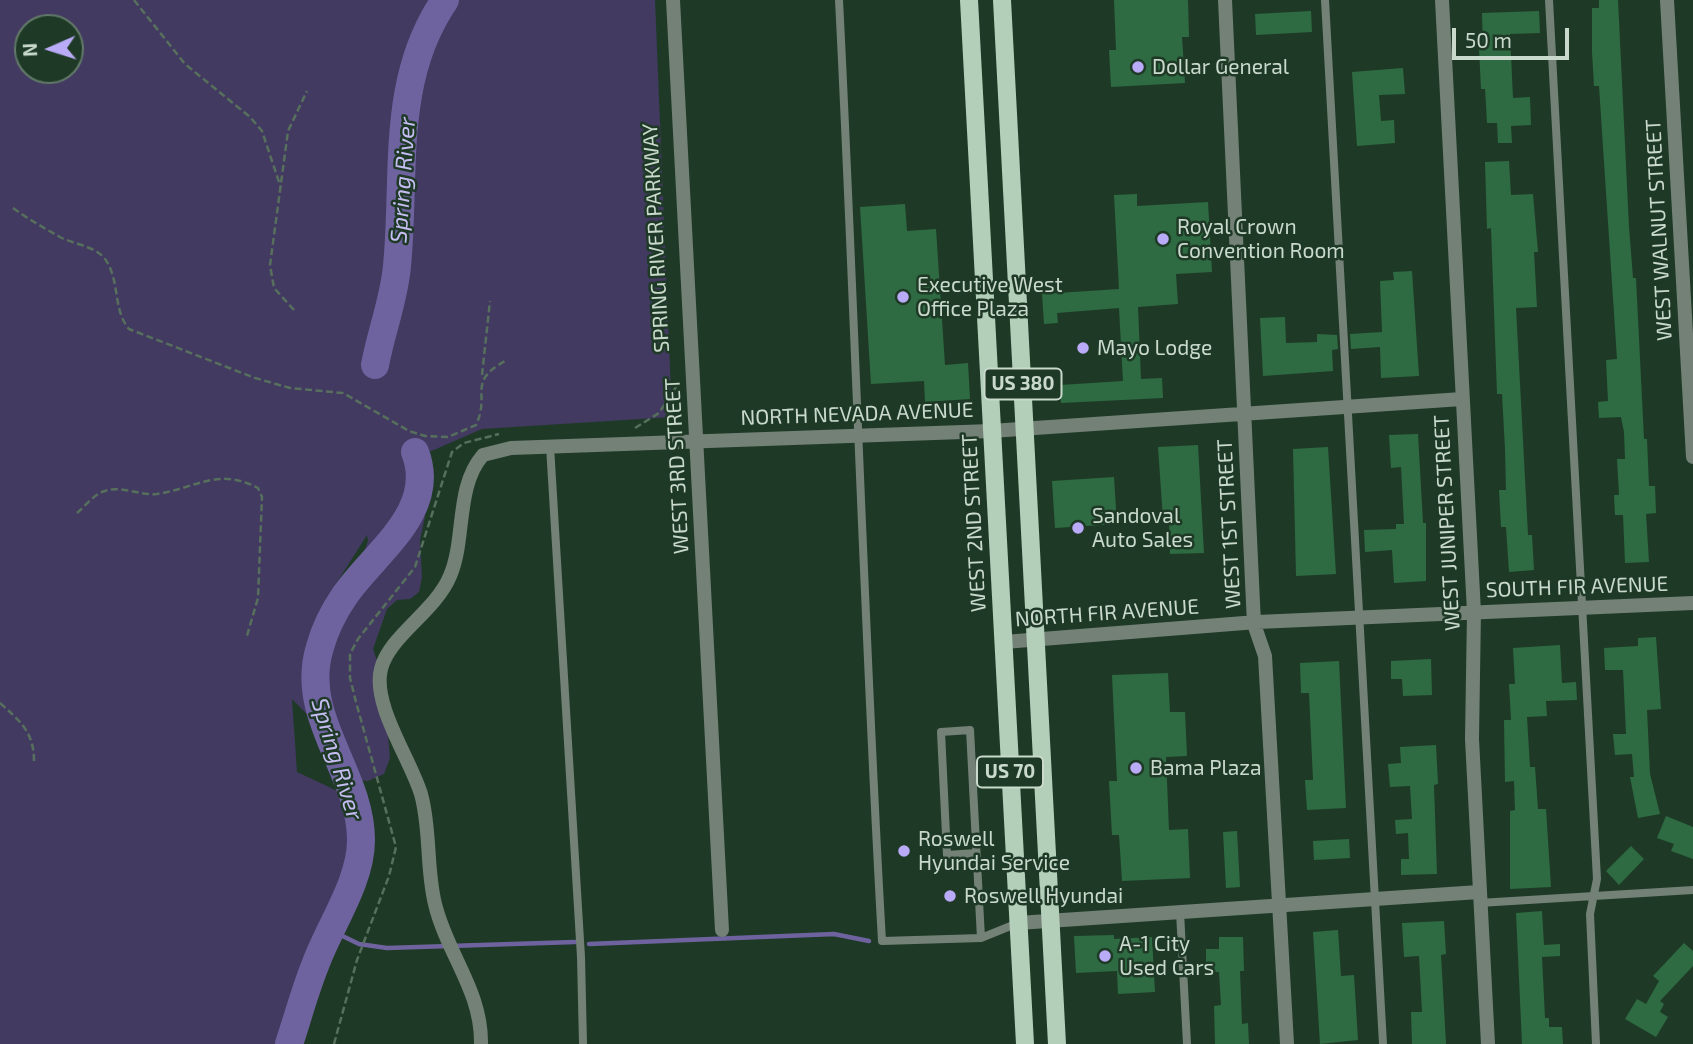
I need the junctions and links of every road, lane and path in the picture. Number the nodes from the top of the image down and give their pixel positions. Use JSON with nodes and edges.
{"nodes":[{"id":1,"x":134,"y":0,"type":"edge"},
{"id":2,"x":673,"y":0,"type":"edge"},
{"id":3,"x":839,"y":0,"type":"edge"},
{"id":4,"x":969,"y":0,"type":"edge"},
{"id":5,"x":1002,"y":0,"type":"edge"},
{"id":6,"x":1225,"y":0,"type":"edge"},
{"id":7,"x":1325,"y":0,"type":"edge"},
{"id":8,"x":1442,"y":0,"type":"edge"},
{"id":9,"x":1549,"y":0,"type":"edge"},
{"id":10,"x":1667,"y":0,"type":"edge"},
{"id":11,"x":307,"y":91,"type":"dead end"},
{"id":12,"x":281,"y":188,"type":"junction"},
{"id":13,"x":13,"y":208,"type":"dead end"},
{"id":14,"x":490,"y":301,"type":"dead end"},
{"id":15,"x":294,"y":310,"type":"dead end"},
{"id":16,"x":505,"y":361,"type":"dead end"},
{"id":17,"x":680,"y":376,"type":"dead end"},
{"id":18,"x":482,"y":379,"type":"junction"},
{"id":19,"x":1462,"y":399,"type":"junction"},
{"id":20,"x":1346,"y":407,"type":"junction"},
{"id":21,"x":1245,"y":412,"type":"junction"},
{"id":22,"x":633,"y":429,"type":"dead end"},
{"id":23,"x":1025,"y":429,"type":"junction"},
{"id":24,"x":992,"y":431,"type":"junction"},
{"id":25,"x":503,"y":434,"type":"dead end"},
{"id":26,"x":858,"y":435,"type":"junction"},
{"id":27,"x":697,"y":441,"type":"junction"},
{"id":28,"x":550,"y":446,"type":"junction"},
{"id":29,"x":1693,"y":457,"type":"edge"},
{"id":30,"x":77,"y":513,"type":"dead end"},
{"id":31,"x":1693,"y":603,"type":"edge"},
{"id":32,"x":1582,"y":608,"type":"junction"},
{"id":33,"x":1474,"y":612,"type":"junction"},
{"id":34,"x":1357,"y":618,"type":"junction"},
{"id":35,"x":1254,"y":624,"type":"junction"},
{"id":36,"x":246,"y":639,"type":"dead end"},
{"id":37,"x":1037,"y":640,"type":"junction"},
{"id":38,"x":1004,"y":642,"type":"junction"},
{"id":39,"x":0,"y":703,"type":"edge"},
{"id":40,"x":34,"y":761,"type":"dead end"},
{"id":41,"x":976,"y":853,"type":"junction"},
{"id":42,"x":1693,"y":890,"type":"edge"},
{"id":43,"x":1594,"y":895,"type":"junction"},
{"id":44,"x":1479,"y":897,"type":"junction"},
{"id":45,"x":1374,"y":899,"type":"junction"},
{"id":46,"x":1280,"y":906,"type":"junction"},
{"id":47,"x":1180,"y":912,"type":"junction"},
{"id":48,"x":1050,"y":921,"type":"junction"},
{"id":49,"x":1018,"y":923,"type":"junction"},
{"id":50,"x":722,"y":930,"type":"dead end"},
{"id":51,"x":981,"y":938,"type":"junction"},
{"id":52,"x":334,"y":1044,"type":"edge"},
{"id":53,"x":481,"y":1044,"type":"edge"},
{"id":54,"x":583,"y":1044,"type":"edge"},
{"id":55,"x":1025,"y":1044,"type":"edge"},
{"id":56,"x":1057,"y":1044,"type":"edge"},
{"id":57,"x":1187,"y":1044,"type":"edge"},
{"id":58,"x":1287,"y":1044,"type":"edge"},
{"id":59,"x":1383,"y":1044,"type":"edge"},
{"id":60,"x":1488,"y":1044,"type":"edge"},
{"id":61,"x":1596,"y":1044,"type":"edge"}],
"edges":[{"from":1,"to":12,"type":"path"},
{"from":2,"to":27,"type":"street","name":"WEST 3RD STREET"},
{"from":3,"to":26,"type":"lane"},
{"from":4,"to":24,"type":"main road","name":"WEST 2ND STREET","number":"US 70"},
{"from":5,"to":23,"type":"main road","number":"US 380"},
{"from":6,"to":21,"type":"street","name":"WEST 1ST STREET"},
{"from":7,"to":20,"type":"lane"},
{"from":8,"to":19,"type":"street","name":"WEST JUNIPER STREET"},
{"from":9,"to":32,"type":"lane"},
{"from":10,"to":29,"type":"street","name":"WEST WALNUT STREET"},
{"from":11,"to":12,"type":"path"},
{"from":12,"to":15,"type":"path"},
{"from":13,"to":18,"type":"path"},
{"from":14,"to":18,"type":"path"},
{"from":16,"to":18,"type":"path"},
{"from":17,"to":22,"type":"path","name":"SPRING RIVER PARKWAY"},
{"from":19,"to":20,"type":"street","name":"NORTH NEVADA AVENUE"},
{"from":19,"to":33,"type":"street","name":"WEST JUNIPER STREET"},
{"from":20,"to":21,"type":"street","name":"NORTH NEVADA AVENUE"},
{"from":20,"to":34,"type":"lane"},
{"from":21,"to":23,"type":"street","name":"NORTH NEVADA AVENUE"},
{"from":21,"to":35,"type":"street","name":"WEST 1ST STREET"},
{"from":23,"to":24,"type":"street","name":"NORTH NEVADA AVENUE"},
{"from":23,"to":37,"type":"main road","number":"US 380"},
{"from":24,"to":26,"type":"street","name":"NORTH NEVADA AVENUE"},
{"from":24,"to":38,"type":"main road","name":"WEST 2ND STREET","number":"US 70"},
{"from":25,"to":52,"type":"path"},
{"from":26,"to":27,"type":"street","name":"NORTH NEVADA AVENUE"},
{"from":26,"to":51,"type":"lane"},
{"from":27,"to":28,"type":"street","name":"NORTH NEVADA AVENUE"},
{"from":27,"to":50,"type":"street","name":"WEST 3RD STREET"},
{"from":28,"to":53,"type":"street","name":"NORTH NEVADA AVENUE"},
{"from":28,"to":54,"type":"lane"},
{"from":30,"to":36,"type":"path"},
{"from":31,"to":32,"type":"street","name":"SOUTH FIR AVENUE"},
{"from":32,"to":33,"type":"street","name":"SOUTH FIR AVENUE"},
{"from":32,"to":43,"type":"lane"},
{"from":33,"to":34,"type":"street","name":"SOUTH FIR AVENUE"},
{"from":33,"to":44,"type":"street","name":"WEST JUNIPER STREET"},
{"from":34,"to":35,"type":"street","name":"SOUTH FIR AVENUE"},
{"from":34,"to":45,"type":"lane"},
{"from":35,"to":37,"type":"street","name":"NORTH FIR AVENUE"},
{"from":35,"to":46,"type":"street","name":"WEST 1ST STREET"},
{"from":37,"to":38,"type":"street","name":"NORTH FIR AVENUE"},
{"from":37,"to":48,"type":"main road","number":"US 380"},
{"from":38,"to":49,"type":"main road","name":"WEST 2ND STREET","number":"US 70"},
{"from":39,"to":40,"type":"path"},
{"from":41,"to":41,"type":"lane"},
{"from":41,"to":51,"type":"lane"},
{"from":42,"to":43,"type":"lane"},
{"from":43,"to":44,"type":"lane"},
{"from":43,"to":61,"type":"lane"},
{"from":44,"to":45,"type":"street"},
{"from":44,"to":60,"type":"street","name":"WEST JUNIPER STREET"},
{"from":45,"to":46,"type":"street"},
{"from":45,"to":59,"type":"lane"},
{"from":46,"to":47,"type":"street"},
{"from":46,"to":58,"type":"street","name":"WEST 1ST STREET"},
{"from":47,"to":48,"type":"street"},
{"from":47,"to":57,"type":"lane"},
{"from":48,"to":49,"type":"street"},
{"from":48,"to":56,"type":"main road","number":"US 380"},
{"from":49,"to":51,"type":"lane"},
{"from":49,"to":55,"type":"main road","name":"WEST 2ND STREET","number":"US 70"}]}
